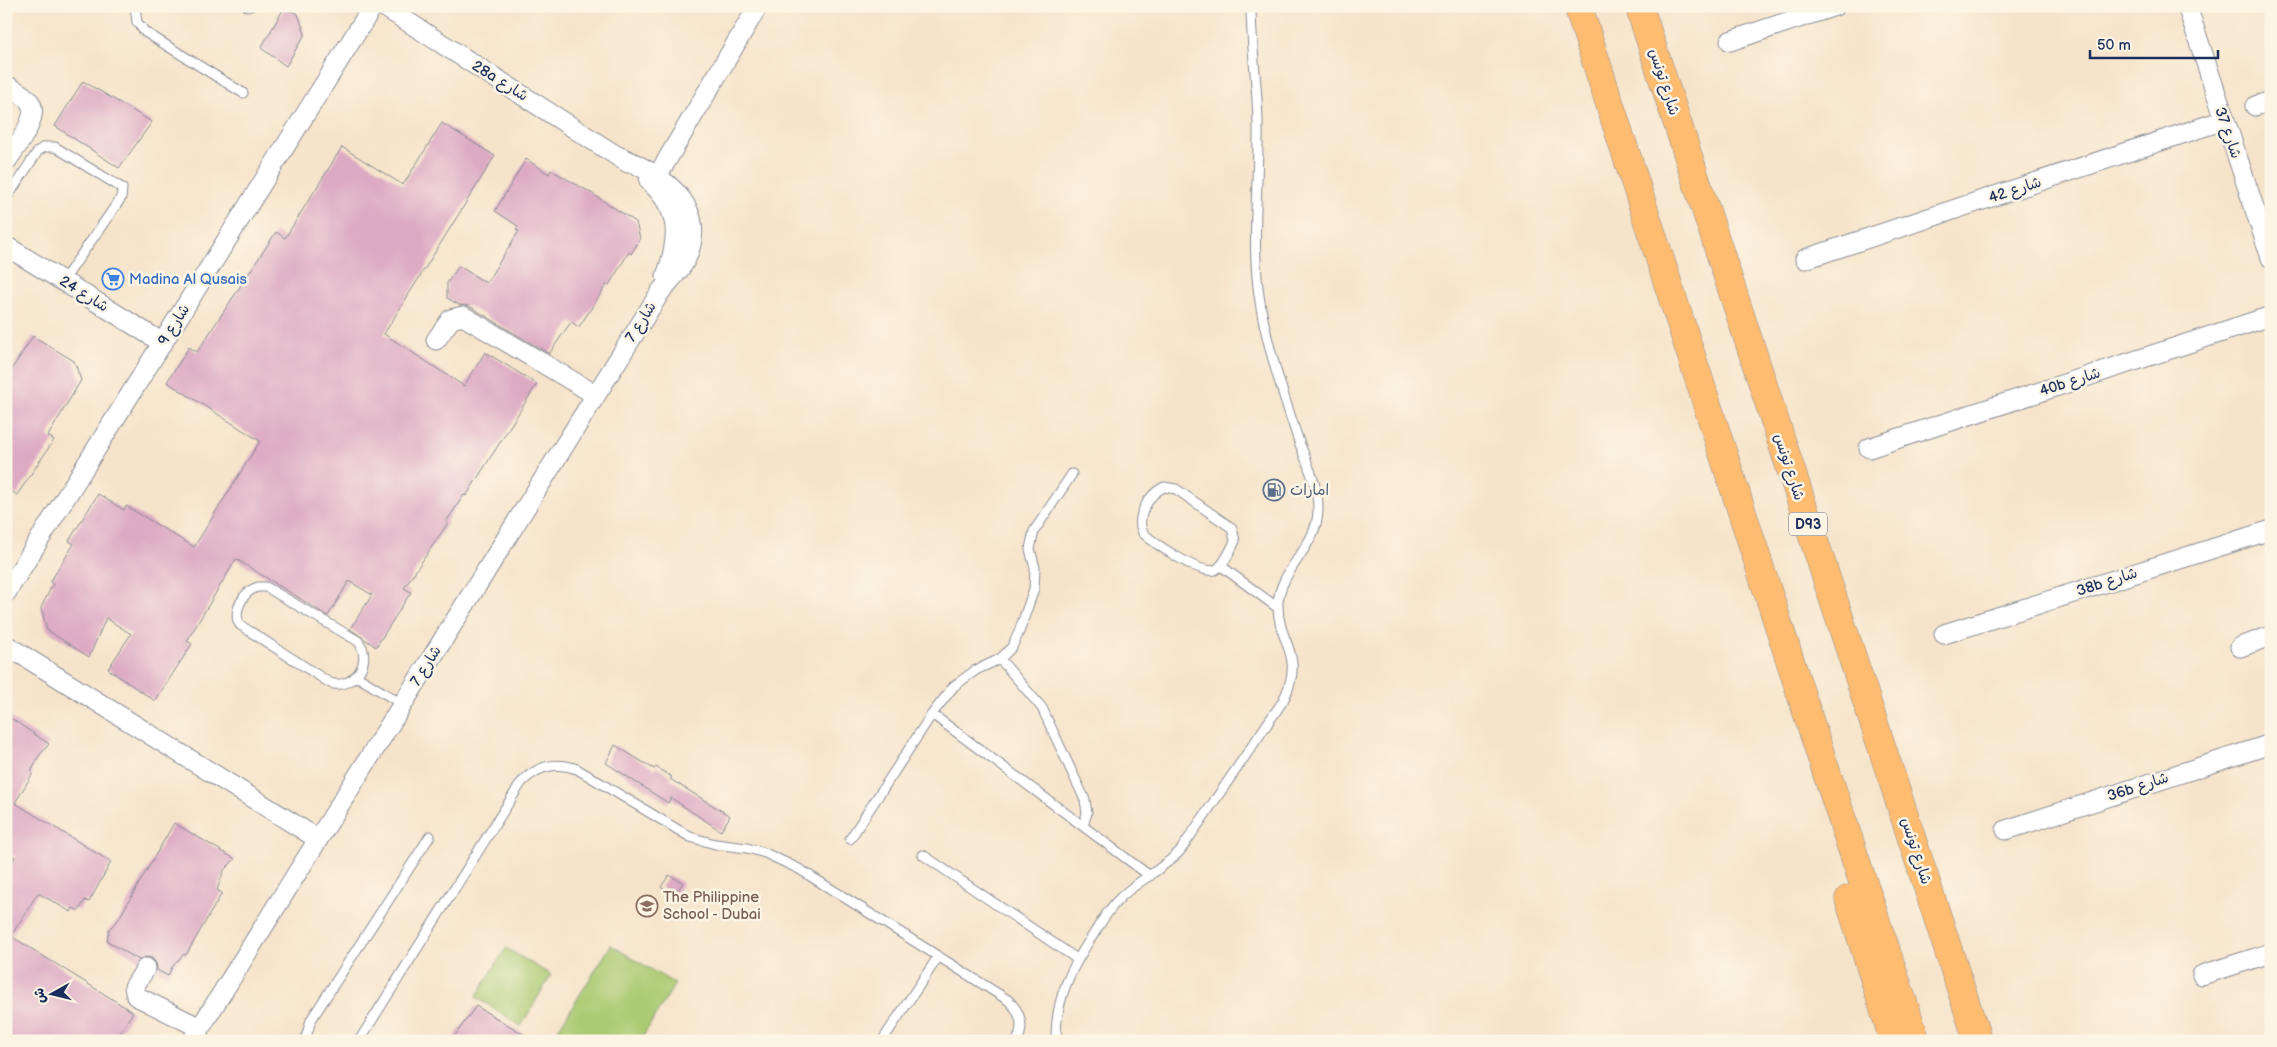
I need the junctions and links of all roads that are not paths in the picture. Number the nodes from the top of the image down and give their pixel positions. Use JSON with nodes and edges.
{"nodes":[{"id":1,"x":135,"y":6,"type":"edge"},
{"id":2,"x":373,"y":6,"type":"edge"},
{"id":3,"x":383,"y":6,"type":"edge"},
{"id":4,"x":758,"y":6,"type":"edge"},
{"id":5,"x":1251,"y":6,"type":"edge"},
{"id":6,"x":1578,"y":6,"type":"edge"},
{"id":7,"x":1639,"y":6,"type":"edge"},
{"id":8,"x":1835,"y":6,"type":"edge"},
{"id":9,"x":2187,"y":6,"type":"edge"},
{"id":10,"x":1730,"y":41,"type":"dead end"},
{"id":11,"x":6,"y":85,"type":"edge"},
{"id":12,"x":244,"y":93,"type":"dead end"},
{"id":13,"x":2224,"y":120,"type":"junction"},
{"id":14,"x":618,"y":156,"type":"junction"},
{"id":15,"x":6,"y":162,"type":"edge"},
{"id":16,"x":658,"y":176,"type":"junction"},
{"id":17,"x":6,"y":199,"type":"edge"},
{"id":18,"x":6,"y":246,"type":"edge"},
{"id":19,"x":2271,"y":258,"type":"edge"},
{"id":20,"x":1805,"y":259,"type":"dead end"},
{"id":21,"x":63,"y":281,"type":"junction"},
{"id":22,"x":661,"y":291,"type":"junction"},
{"id":23,"x":2271,"y":316,"type":"edge"},
{"id":24,"x":436,"y":340,"type":"dead end"},
{"id":25,"x":163,"y":343,"type":"junction"},
{"id":26,"x":596,"y":395,"type":"junction"},
{"id":27,"x":1869,"y":448,"type":"dead end"},
{"id":28,"x":1072,"y":474,"type":"dead end"},
{"id":29,"x":2271,"y":530,"type":"edge"},
{"id":30,"x":1221,"y":566,"type":"junction"},
{"id":31,"x":6,"y":593,"type":"edge"},
{"id":32,"x":1278,"y":608,"type":"junction"},
{"id":33,"x":1944,"y":634,"type":"dead end"},
{"id":34,"x":2271,"y":636,"type":"edge"},
{"id":35,"x":6,"y":645,"type":"edge"},
{"id":36,"x":2240,"y":646,"type":"dead end"},
{"id":37,"x":1000,"y":659,"type":"junction"},
{"id":38,"x":356,"y":676,"type":"junction"},
{"id":39,"x":402,"y":704,"type":"junction"},
{"id":40,"x":932,"y":714,"type":"junction"},
{"id":41,"x":2271,"y":744,"type":"edge"},
{"id":42,"x":1820,"y":753,"type":"junction"},
{"id":43,"x":1083,"y":826,"type":"junction"},
{"id":44,"x":2006,"y":830,"type":"dead end"},
{"id":45,"x":430,"y":836,"type":"dead end"},
{"id":46,"x":318,"y":839,"type":"junction"},
{"id":47,"x":850,"y":839,"type":"dead end"},
{"id":48,"x":923,"y":855,"type":"dead end"},
{"id":49,"x":1150,"y":876,"type":"junction"},
{"id":50,"x":2271,"y":953,"type":"edge"},
{"id":51,"x":938,"y":957,"type":"junction"},
{"id":52,"x":1077,"y":959,"type":"junction"},
{"id":53,"x":146,"y":968,"type":"dead end"},
{"id":54,"x":2202,"y":975,"type":"dead end"},
{"id":55,"x":196,"y":1034,"type":"edge"},
{"id":56,"x":305,"y":1041,"type":"edge"},
{"id":57,"x":359,"y":1041,"type":"edge"},
{"id":58,"x":882,"y":1041,"type":"edge"},
{"id":59,"x":1017,"y":1041,"type":"edge"},
{"id":60,"x":1056,"y":1041,"type":"edge"},
{"id":61,"x":1894,"y":1041,"type":"edge"},
{"id":62,"x":1916,"y":1041,"type":"edge"},
{"id":63,"x":1978,"y":1041,"type":"edge"}],
"edges":[{"from":1,"to":12,"type":"lane"},
{"from":2,"to":25,"type":"street","name":"شارع 9"},
{"from":3,"to":14,"type":"street","name":"28a شارع"},
{"from":4,"to":16,"type":"street"},
{"from":5,"to":32,"type":"lane"},
{"from":6,"to":42,"type":"main road"},
{"from":7,"to":63,"type":"main road","name":"شارع تونس","number":"D93"},
{"from":8,"to":10,"type":"street"},
{"from":9,"to":13,"type":"street","name":"شارع 37"},
{"from":11,"to":15,"type":"street"},
{"from":13,"to":19,"type":"street","name":"شارع 37"},
{"from":13,"to":20,"type":"street","name":"شارع 42"},
{"from":14,"to":16,"type":"street","name":"28a شارع"},
{"from":14,"to":22,"type":"street","name":"28a شارع"},
{"from":16,"to":22,"type":"street","name":"28a شارع"},
{"from":17,"to":21,"type":"lane"},
{"from":18,"to":21,"type":"street","name":"شارع 24"},
{"from":21,"to":25,"type":"street","name":"شارع 24"},
{"from":22,"to":26,"type":"street","name":"شارع 7"},
{"from":23,"to":27,"type":"street","name":"40b شارع"},
{"from":24,"to":26,"type":"street"},
{"from":25,"to":31,"type":"street","name":"شارع 9"},
{"from":26,"to":39,"type":"street","name":"شارع 7"},
{"from":28,"to":37,"type":"lane"},
{"from":29,"to":33,"type":"street","name":"38b شارع"},
{"from":30,"to":30,"type":"lane"},
{"from":30,"to":32,"type":"lane"},
{"from":32,"to":49,"type":"lane"},
{"from":34,"to":36,"type":"street"},
{"from":35,"to":46,"type":"street"},
{"from":37,"to":40,"type":"lane"},
{"from":37,"to":43,"type":"lane"},
{"from":38,"to":38,"type":"lane"},
{"from":38,"to":39,"type":"lane"},
{"from":39,"to":46,"type":"street","name":"شارع 7"},
{"from":40,"to":43,"type":"lane"},
{"from":40,"to":47,"type":"lane"},
{"from":41,"to":44,"type":"street","name":"36b شارع"},
{"from":42,"to":61,"type":"main road"},
{"from":42,"to":62,"type":"main road"},
{"from":43,"to":49,"type":"lane"},
{"from":45,"to":56,"type":"lane"},
{"from":46,"to":55,"type":"street","name":"شارع 7"},
{"from":48,"to":52,"type":"lane"},
{"from":49,"to":52,"type":"lane"},
{"from":50,"to":54,"type":"street"},
{"from":51,"to":57,"type":"lane"},
{"from":51,"to":58,"type":"lane"},
{"from":51,"to":59,"type":"lane"},
{"from":52,"to":60,"type":"lane"},
{"from":53,"to":55,"type":"street"}]}
